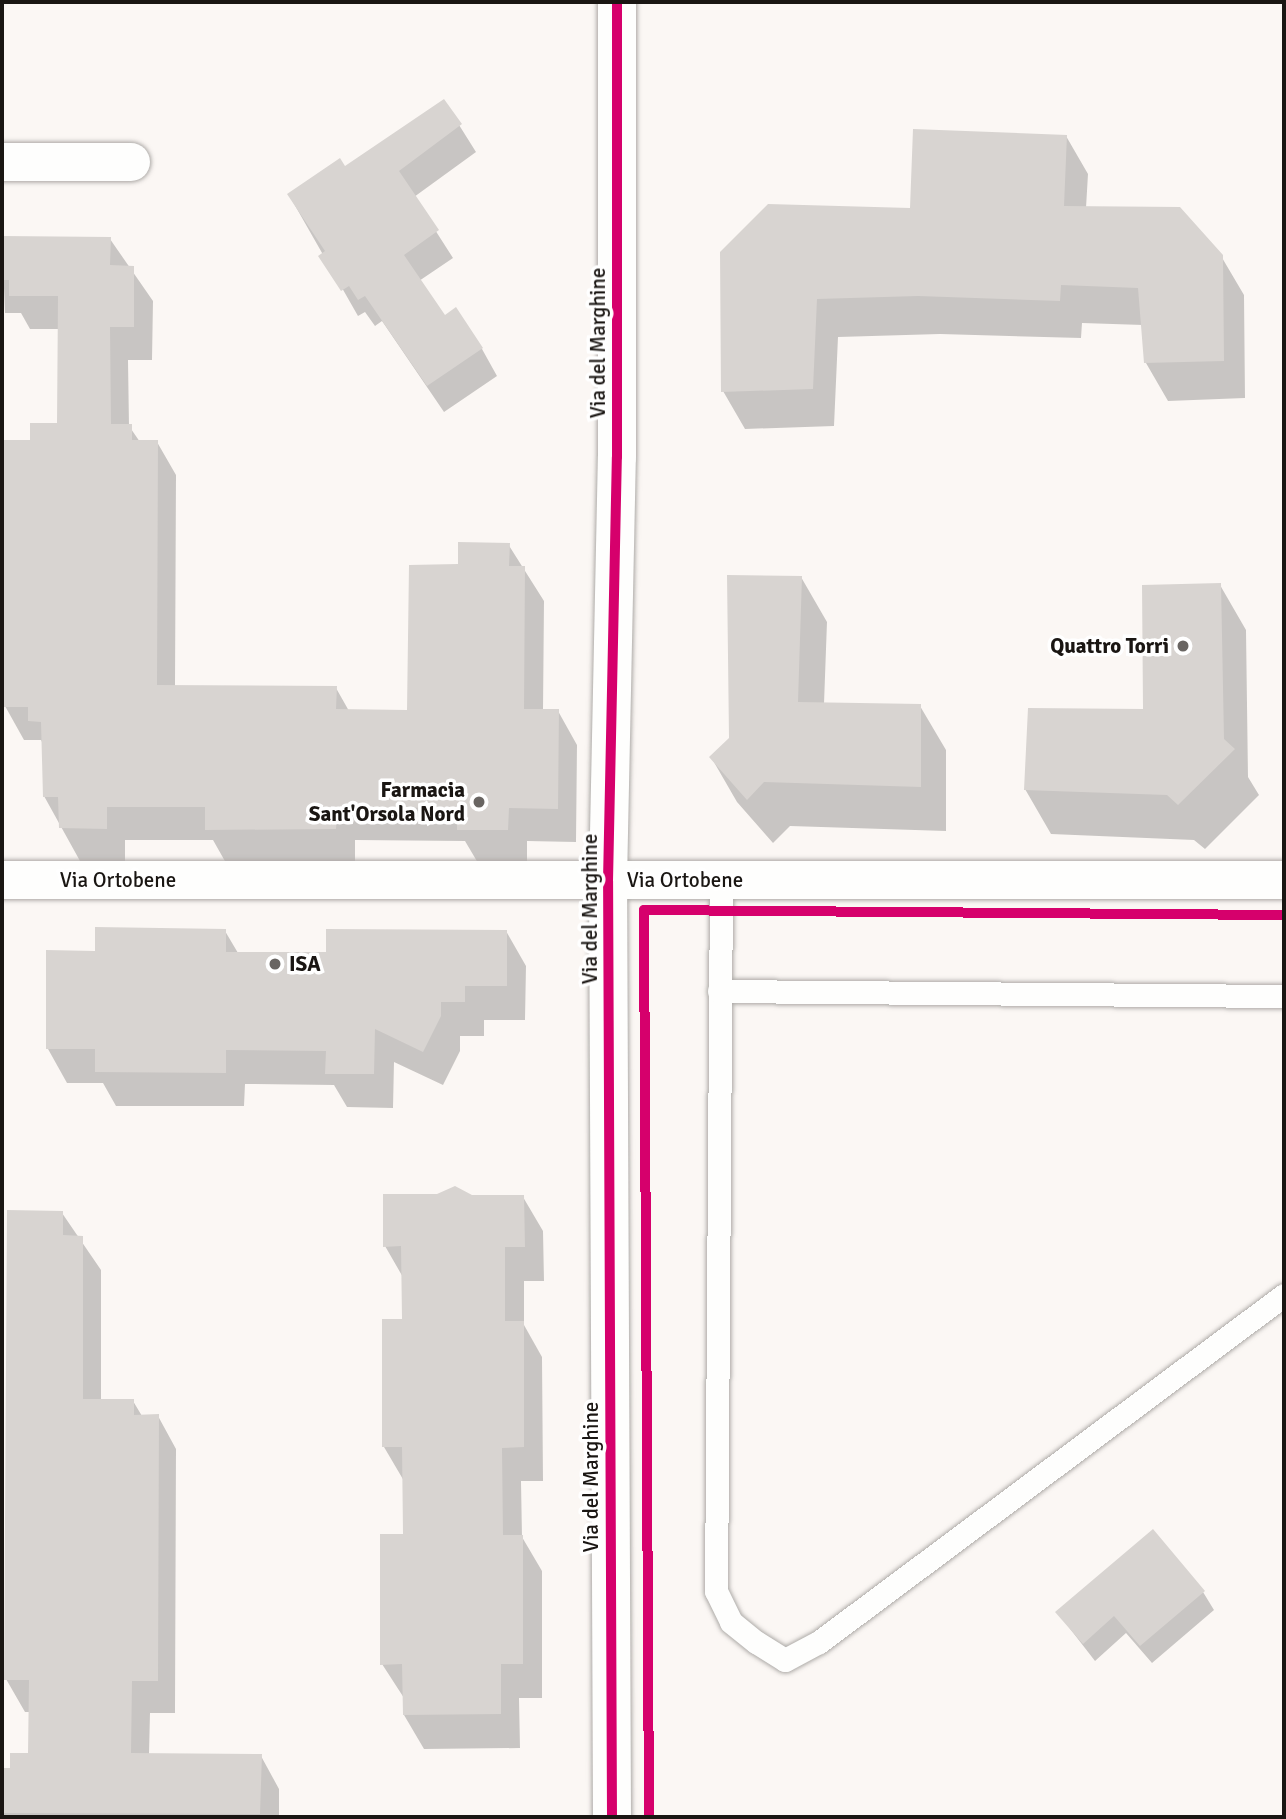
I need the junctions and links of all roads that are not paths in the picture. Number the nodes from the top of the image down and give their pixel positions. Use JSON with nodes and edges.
{"nodes":[{"id":1,"x":617,"y":2,"type":"edge"},
{"id":2,"x":2,"y":162,"type":"edge"},
{"id":3,"x":131,"y":162,"type":"dead end"},
{"id":4,"x":2,"y":880,"type":"edge"},
{"id":5,"x":721,"y":880,"type":"junction"},
{"id":6,"x":1284,"y":880,"type":"edge"},
{"id":7,"x":608,"y":881,"type":"junction"},
{"id":8,"x":719,"y":991,"type":"junction"},
{"id":9,"x":1284,"y":996,"type":"edge"},
{"id":10,"x":1284,"y":1295,"type":"edge"},
{"id":11,"x":612,"y":1817,"type":"edge"}],
"edges":[{"from":1,"to":7,"type":"street","name":"Via del Marghine"},
{"from":2,"to":3,"type":"street"},
{"from":4,"to":7,"type":"street","name":"Via Ortobene"},
{"from":5,"to":6,"type":"street","name":"Via Ortobene"},
{"from":5,"to":7,"type":"street","name":"Via Ortobene"},
{"from":5,"to":8,"type":"lane"},
{"from":7,"to":11,"type":"street","name":"Via del Marghine"},
{"from":8,"to":9,"type":"lane"},
{"from":8,"to":10,"type":"lane"}]}
